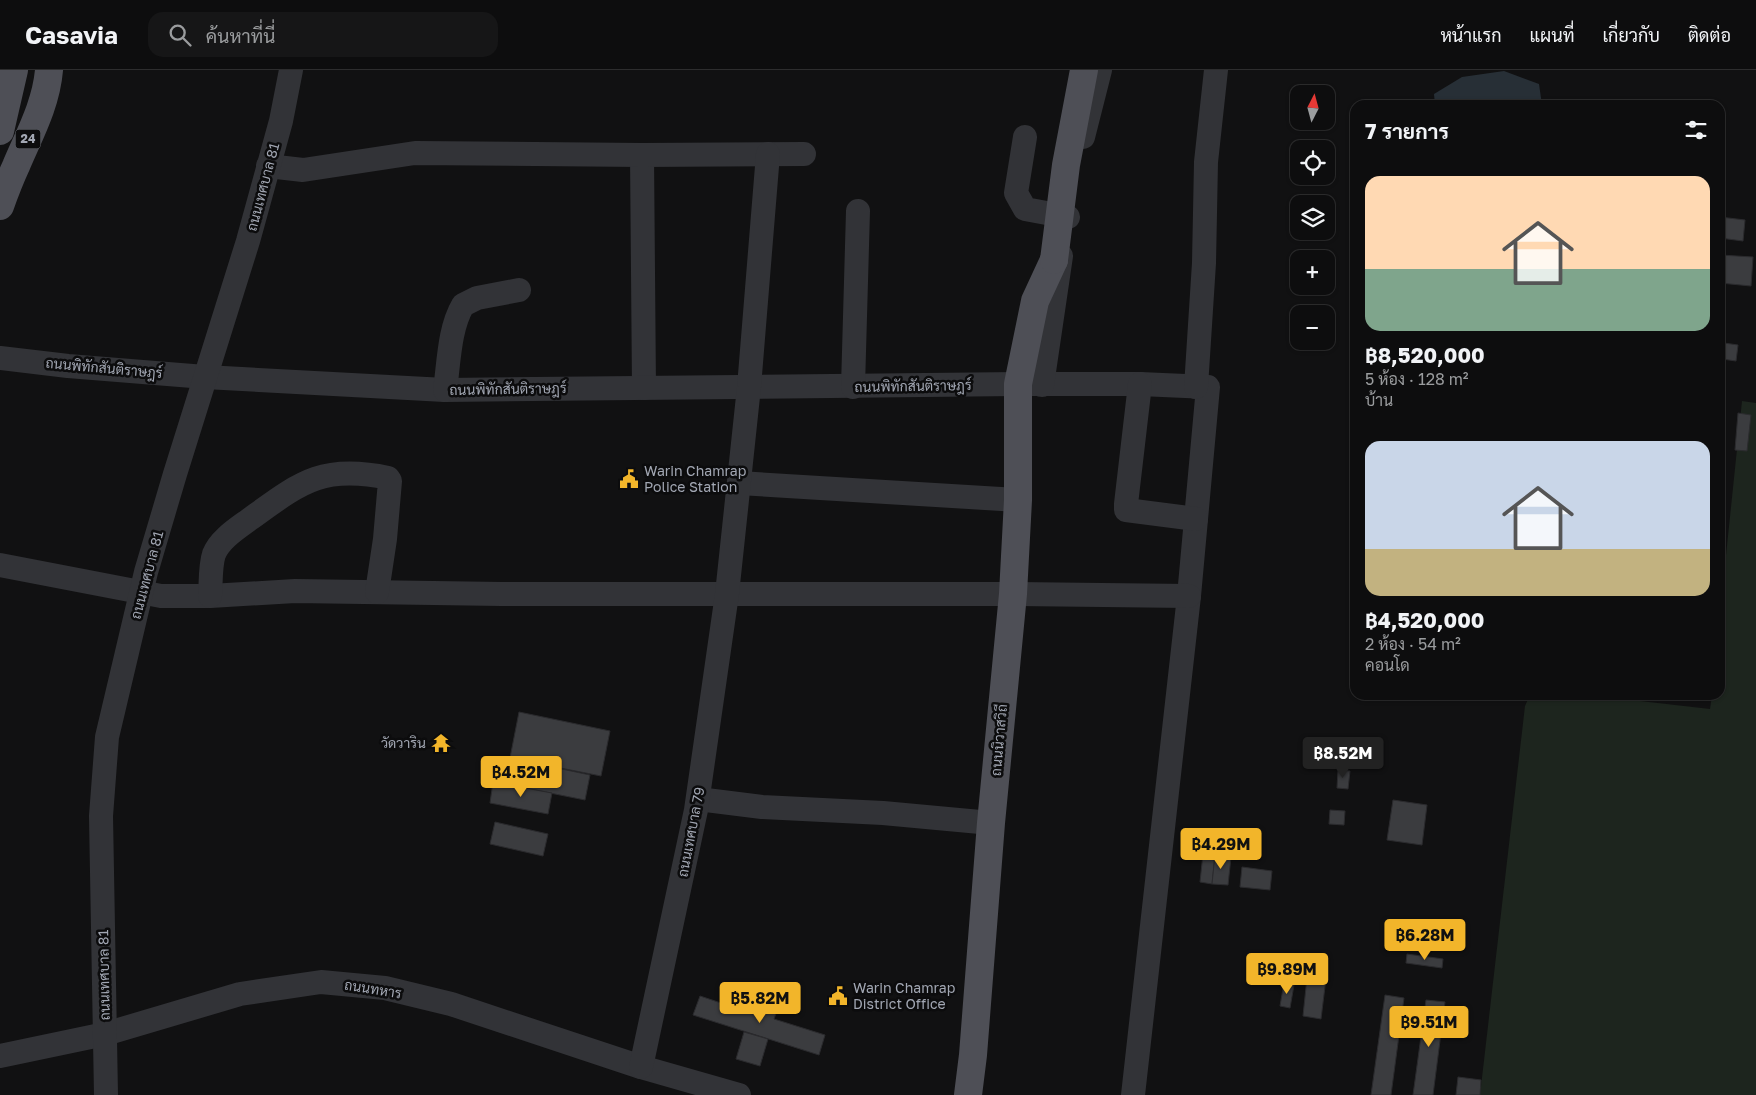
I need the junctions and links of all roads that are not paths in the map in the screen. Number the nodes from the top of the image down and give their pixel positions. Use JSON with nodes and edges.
{"nodes":[{"id":1,"x":14,"y":70,"type":"edge"},
{"id":2,"x":49,"y":70,"type":"edge"},
{"id":3,"x":291,"y":70,"type":"edge"},
{"id":4,"x":1084,"y":70,"type":"edge"},
{"id":5,"x":1100,"y":70,"type":"edge"},
{"id":6,"x":1216,"y":70,"type":"edge"},
{"id":7,"x":0,"y":131,"type":"edge"},
{"id":8,"x":1025,"y":136,"type":"dead end"},
{"id":9,"x":768,"y":154,"type":"junction"},
{"id":10,"x":804,"y":154,"type":"dead end"},
{"id":11,"x":642,"y":155,"type":"junction"},
{"id":12,"x":268,"y":166,"type":"junction"},
{"id":13,"x":0,"y":206,"type":"edge"},
{"id":14,"x":858,"y":211,"type":"dead end"},
{"id":15,"x":1068,"y":218,"type":"junction"},
{"id":16,"x":519,"y":290,"type":"dead end"},
{"id":17,"x":0,"y":358,"type":"edge"},
{"id":18,"x":205,"y":377,"type":"junction"},
{"id":19,"x":1140,"y":384,"type":"junction"},
{"id":20,"x":1030,"y":385,"type":"junction"},
{"id":21,"x":749,"y":387,"type":"junction"},
{"id":22,"x":853,"y":387,"type":"junction"},
{"id":23,"x":1196,"y":387,"type":"junction"},
{"id":24,"x":644,"y":388,"type":"junction"},
{"id":25,"x":445,"y":390,"type":"junction"},
{"id":26,"x":740,"y":483,"type":"junction"},
{"id":27,"x":1018,"y":500,"type":"junction"},
{"id":28,"x":1196,"y":519,"type":"junction"},
{"id":29,"x":0,"y":565,"type":"edge"},
{"id":30,"x":141,"y":592,"type":"junction"},
{"id":31,"x":377,"y":592,"type":"junction"},
{"id":32,"x":727,"y":594,"type":"junction"},
{"id":33,"x":1013,"y":594,"type":"junction"},
{"id":34,"x":210,"y":596,"type":"junction"},
{"id":35,"x":1189,"y":596,"type":"junction"},
{"id":36,"x":698,"y":799,"type":"junction"},
{"id":37,"x":991,"y":823,"type":"junction"},
{"id":38,"x":105,"y":1034,"type":"junction"},
{"id":39,"x":0,"y":1056,"type":"edge"},
{"id":40,"x":641,"y":1067,"type":"junction"},
{"id":41,"x":106,"y":1095,"type":"edge"},
{"id":42,"x":740,"y":1095,"type":"edge"},
{"id":43,"x":968,"y":1095,"type":"edge"},
{"id":44,"x":1133,"y":1095,"type":"edge"}],
"edges":[{"from":1,"to":7,"type":"main road","number":"24"},
{"from":2,"to":13,"type":"main road","number":"24"},
{"from":3,"to":12,"type":"street","name":"ถนนเทศบาล 81"},
{"from":4,"to":20,"type":"main road","name":"ถนนนิวาสวิถี","bridge":true},
{"from":5,"to":15,"type":"street"},
{"from":6,"to":23,"type":"street"},
{"from":8,"to":15,"type":"street"},
{"from":9,"to":10,"type":"street"},
{"from":9,"to":11,"type":"street"},
{"from":9,"to":21,"type":"street","name":"ถนนเทศบาล 79"},
{"from":11,"to":12,"type":"street"},
{"from":11,"to":24,"type":"street"},
{"from":12,"to":18,"type":"street","name":"ถนนเทศบาล 81"},
{"from":14,"to":22,"type":"street"},
{"from":15,"to":20,"type":"street"},
{"from":16,"to":25,"type":"street"},
{"from":17,"to":18,"type":"street","name":"ถนนพิทักสันติราษฎร์"},
{"from":18,"to":25,"type":"street","name":"ถนนพิทักสันติราษฎร์"},
{"from":18,"to":30,"type":"street","name":"ถนนเทศบาล 81"},
{"from":19,"to":20,"type":"street","name":"ถนนพิทักสันติราษฎร์"},
{"from":19,"to":23,"type":"street","name":"ถนนพิทักสันติราษฎร์"},
{"from":19,"to":28,"type":"street"},
{"from":20,"to":22,"type":"street","name":"ถนนพิทักสันติราษฎร์"},
{"from":20,"to":27,"type":"main road","name":"ถนนนิวาสวิถี"},
{"from":21,"to":22,"type":"street","name":"ถนนพิทักสันติราษฎร์"},
{"from":21,"to":24,"type":"street","name":"ถนนพิทักสันติราษฎร์"},
{"from":21,"to":26,"type":"street","name":"ถนนเทศบาล 79"},
{"from":23,"to":28,"type":"street"},
{"from":24,"to":25,"type":"street","name":"ถนนพิทักสันติราษฎร์"},
{"from":26,"to":27,"type":"street"},
{"from":26,"to":32,"type":"street","name":"ถนนเทศบาล 79"},
{"from":27,"to":33,"type":"main road","name":"ถนนนิวาสวิถี"},
{"from":28,"to":35,"type":"street"},
{"from":29,"to":30,"type":"street"},
{"from":30,"to":34,"type":"street"},
{"from":30,"to":38,"type":"street","name":"ถนนเทศบาล 81"},
{"from":31,"to":32,"type":"street"},
{"from":31,"to":34,"type":"street"},
{"from":31,"to":34,"type":"street"},
{"from":32,"to":33,"type":"street"},
{"from":32,"to":36,"type":"street","name":"ถนนเทศบาล 79"},
{"from":33,"to":35,"type":"street"},
{"from":33,"to":37,"type":"main road","name":"ถนนนิวาสวิถี"},
{"from":35,"to":44,"type":"street"},
{"from":36,"to":37,"type":"street"},
{"from":36,"to":40,"type":"street","name":"ถนนเทศบาล 79"},
{"from":37,"to":43,"type":"main road","name":"ถนนนิวาสวิถี"},
{"from":38,"to":39,"type":"street","name":"ถนนทหาร"},
{"from":38,"to":40,"type":"street","name":"ถนนทหาร"},
{"from":38,"to":41,"type":"street","name":"ถนนเทศบาล 81"},
{"from":40,"to":42,"type":"street","name":"ถนนทหาร"}]}
